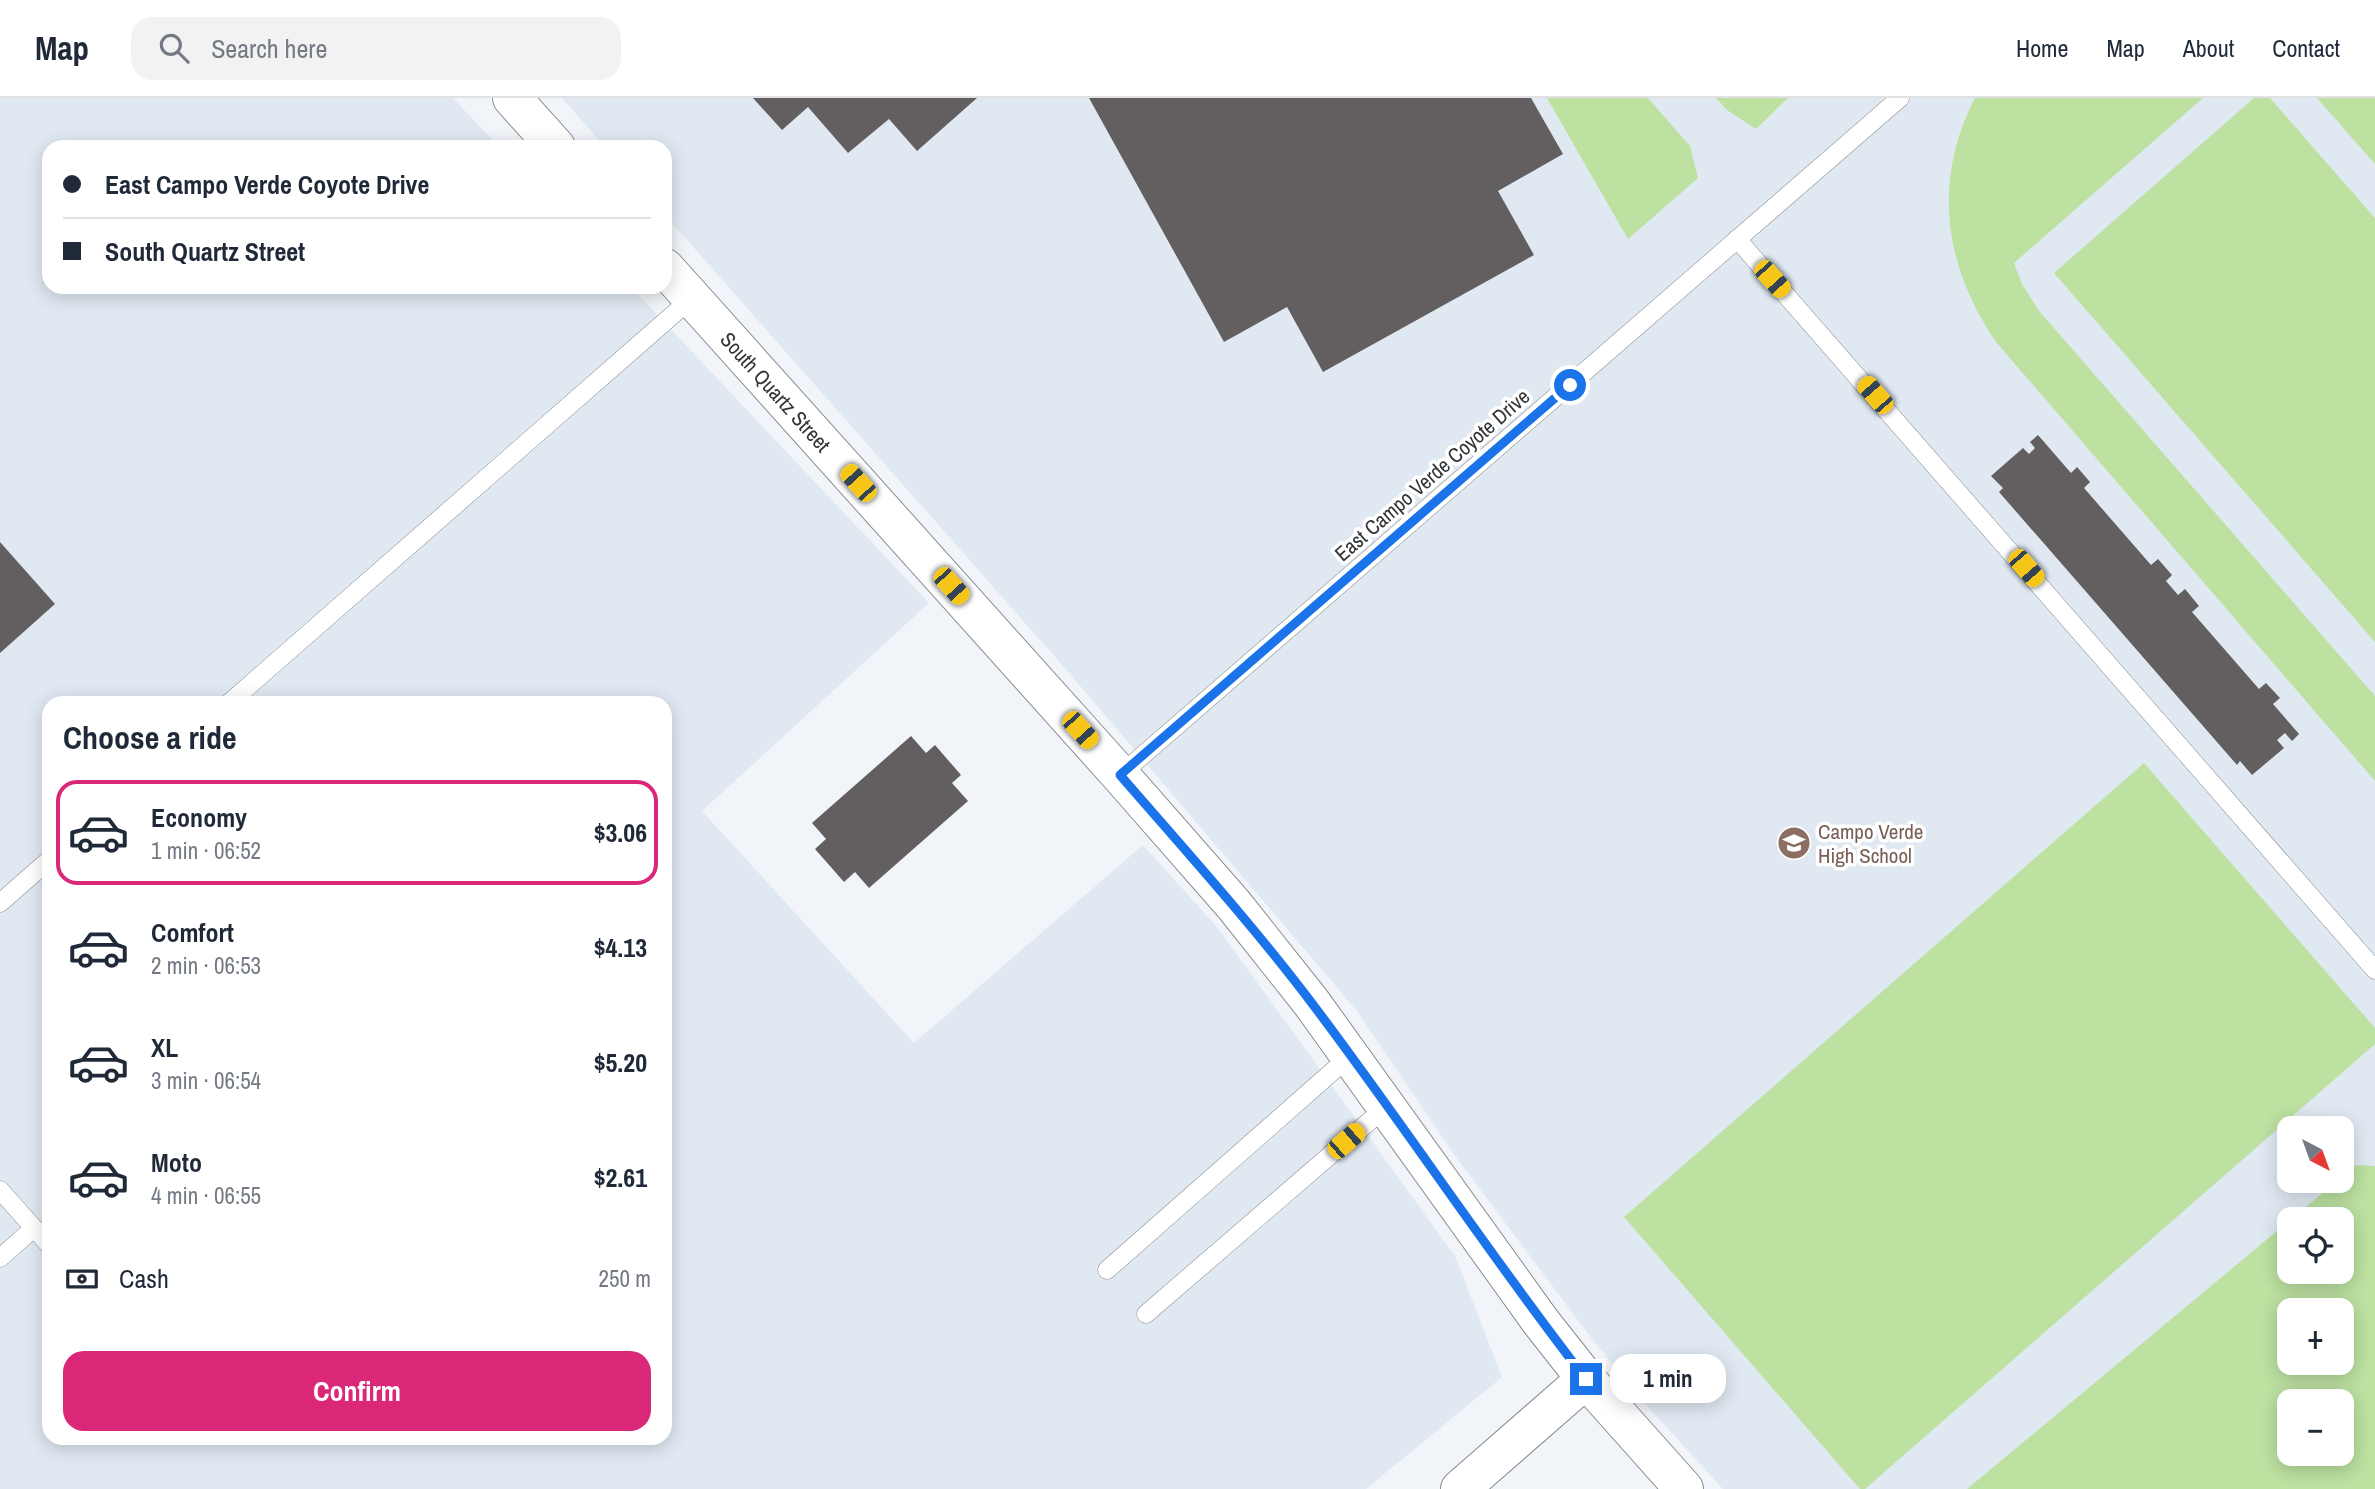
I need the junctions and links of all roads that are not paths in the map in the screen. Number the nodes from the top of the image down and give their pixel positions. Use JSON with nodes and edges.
{"nodes":[{"id":1,"x":512,"y":98,"type":"edge"},
{"id":2,"x":1900,"y":98,"type":"edge"},
{"id":3,"x":550,"y":140,"type":"edge"},
{"id":4,"x":1737,"y":240,"type":"junction"},
{"id":5,"x":672,"y":276,"type":"edge"},
{"id":6,"x":692,"y":298,"type":"junction"},
{"id":7,"x":237,"y":696,"type":"edge"},
{"id":8,"x":1120,"y":775,"type":"junction"},
{"id":9,"x":42,"y":866,"type":"edge"},
{"id":10,"x":0,"y":903,"type":"edge"},
{"id":11,"x":2375,"y":970,"type":"edge"},
{"id":12,"x":1350,"y":1056,"type":"junction"},
{"id":13,"x":1387,"y":1107,"type":"junction"},
{"id":14,"x":0,"y":1190,"type":"edge"},
{"id":15,"x":34,"y":1228,"type":"junction"},
{"id":16,"x":42,"y":1237,"type":"edge"},
{"id":17,"x":0,"y":1258,"type":"edge"},
{"id":18,"x":1107,"y":1270,"type":"dead end"},
{"id":19,"x":1146,"y":1314,"type":"dead end"},
{"id":20,"x":1586,"y":1379,"type":"junction"},
{"id":21,"x":1460,"y":1489,"type":"edge"},
{"id":22,"x":1684,"y":1489,"type":"edge"}],
"edges":[{"from":1,"to":3,"type":"street"},
{"from":2,"to":4,"type":"lane","name":"East Campo Verde Coyote Drive"},
{"from":4,"to":8,"type":"lane","name":"East Campo Verde Coyote Drive"},
{"from":4,"to":11,"type":"lane"},
{"from":5,"to":6,"type":"street","name":"South Quartz Street"},
{"from":6,"to":7,"type":"lane"},
{"from":6,"to":8,"type":"street","name":"South Quartz Street"},
{"from":8,"to":12,"type":"street","name":"South Quartz Street"},
{"from":9,"to":10,"type":"lane"},
{"from":12,"to":13,"type":"street","name":"South Quartz Street"},
{"from":12,"to":18,"type":"lane"},
{"from":13,"to":19,"type":"lane"},
{"from":13,"to":20,"type":"street","name":"South Quartz Street"},
{"from":14,"to":15,"type":"lane"},
{"from":15,"to":16,"type":"lane"},
{"from":15,"to":17,"type":"lane"},
{"from":20,"to":21,"type":"street"},
{"from":20,"to":22,"type":"street","name":"South Quartz Street"}]}
